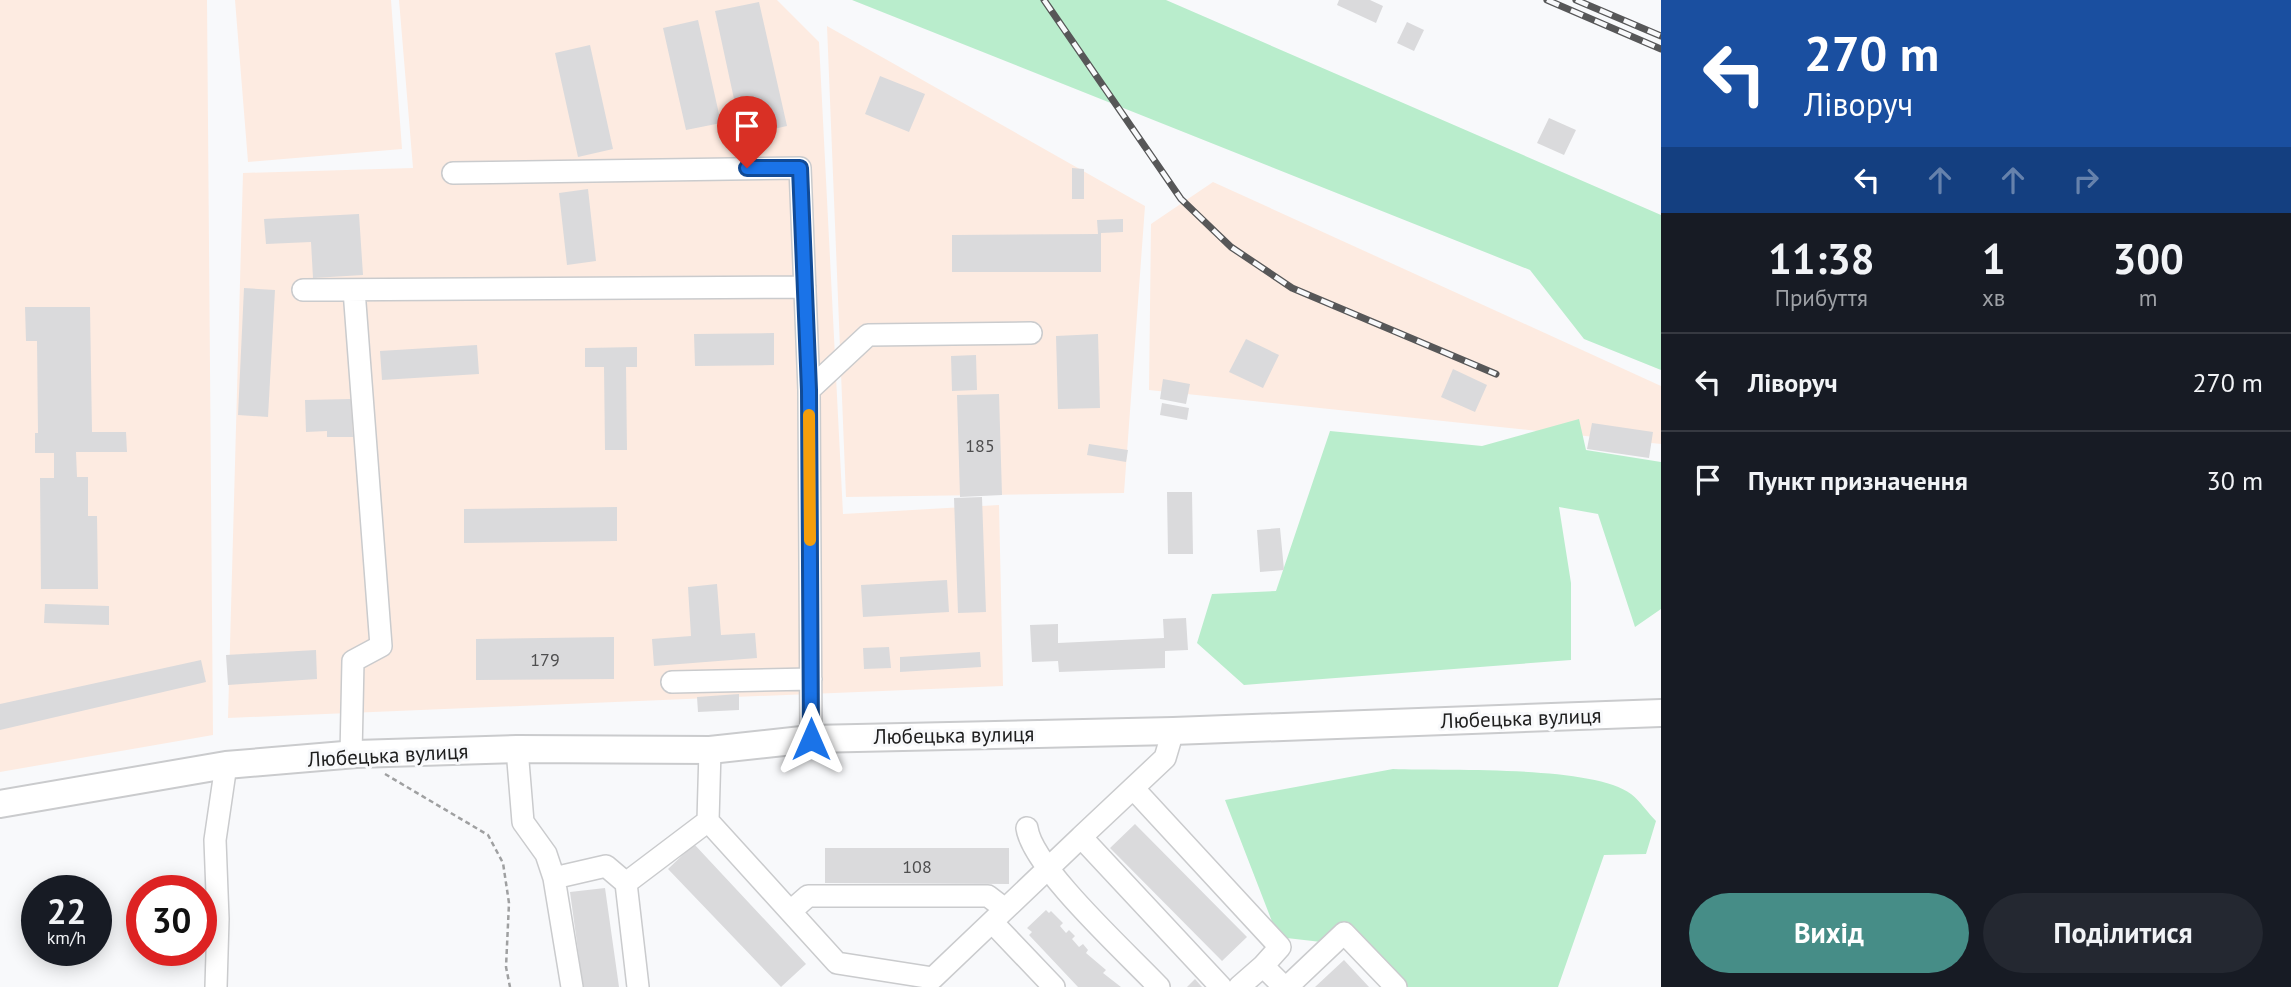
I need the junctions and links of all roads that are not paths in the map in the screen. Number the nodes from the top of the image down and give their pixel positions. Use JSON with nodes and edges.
{"nodes":[{"id":1,"x":453,"y":173,"type":"dead end"},
{"id":2,"x":805,"y":287,"type":"junction"},
{"id":3,"x":303,"y":290,"type":"dead end"},
{"id":4,"x":354,"y":290,"type":"junction"},
{"id":5,"x":1031,"y":333,"type":"dead end"},
{"id":6,"x":809,"y":390,"type":"junction"},
{"id":7,"x":811,"y":678,"type":"junction"},
{"id":8,"x":672,"y":682,"type":"dead end"},
{"id":9,"x":1661,"y":713,"type":"edge"},
{"id":10,"x":1173,"y":730,"type":"junction"},
{"id":11,"x":811,"y":739,"type":"junction"},
{"id":12,"x":517,"y":749,"type":"junction"},
{"id":13,"x":710,"y":750,"type":"junction"},
{"id":14,"x":354,"y":754,"type":"junction"},
{"id":15,"x":226,"y":765,"type":"junction"},
{"id":16,"x":1133,"y":788,"type":"junction"},
{"id":17,"x":0,"y":804,"type":"edge"},
{"id":18,"x":708,"y":821,"type":"junction"},
{"id":19,"x":1027,"y":828,"type":"dead end"},
{"id":20,"x":1081,"y":837,"type":"junction"},
{"id":21,"x":1049,"y":870,"type":"junction"},
{"id":22,"x":554,"y":878,"type":"junction"},
{"id":23,"x":626,"y":883,"type":"junction"},
{"id":24,"x":792,"y":910,"type":"junction"},
{"id":25,"x":999,"y":915,"type":"junction"},
{"id":26,"x":1262,"y":966,"type":"junction"},
{"id":27,"x":216,"y":987,"type":"edge"},
{"id":28,"x":572,"y":987,"type":"edge"},
{"id":29,"x":638,"y":987,"type":"edge"},
{"id":30,"x":1054,"y":987,"type":"edge"},
{"id":31,"x":1159,"y":987,"type":"edge"},
{"id":32,"x":1221,"y":987,"type":"edge"},
{"id":33,"x":1239,"y":987,"type":"edge"},
{"id":34,"x":1285,"y":987,"type":"edge"},
{"id":35,"x":1396,"y":987,"type":"edge"}],
"edges":[{"from":1,"to":2,"type":"street"},
{"from":2,"to":4,"type":"street"},
{"from":2,"to":6,"type":"street"},
{"from":3,"to":4,"type":"street"},
{"from":4,"to":14,"type":"street"},
{"from":5,"to":6,"type":"street"},
{"from":6,"to":7,"type":"street"},
{"from":7,"to":8,"type":"street"},
{"from":7,"to":11,"type":"street"},
{"from":9,"to":10,"type":"main road","name":"Любецька вулиця"},
{"from":10,"to":11,"type":"main road","name":"Любецька вулиця"},
{"from":10,"to":16,"type":"street"},
{"from":11,"to":13,"type":"main road","name":"Любецька вулиця"},
{"from":12,"to":13,"type":"main road","name":"Любецька вулиця"},
{"from":12,"to":14,"type":"main road","name":"Любецька вулиця"},
{"from":12,"to":22,"type":"street"},
{"from":13,"to":18,"type":"street"},
{"from":14,"to":15,"type":"main road","name":"Любецька вулиця"},
{"from":15,"to":17,"type":"main road","name":"Любецька вулиця"},
{"from":15,"to":27,"type":"street"},
{"from":16,"to":20,"type":"street"},
{"from":16,"to":26,"type":"street"},
{"from":18,"to":23,"type":"street"},
{"from":18,"to":24,"type":"street"},
{"from":19,"to":21,"type":"street"},
{"from":20,"to":21,"type":"street"},
{"from":20,"to":32,"type":"street"},
{"from":21,"to":25,"type":"street"},
{"from":21,"to":31,"type":"street"},
{"from":22,"to":23,"type":"street"},
{"from":22,"to":28,"type":"street"},
{"from":23,"to":29,"type":"street"},
{"from":24,"to":25,"type":"street"},
{"from":24,"to":25,"type":"street"},
{"from":25,"to":30,"type":"street"},
{"from":26,"to":33,"type":"street"},
{"from":26,"to":34,"type":"street"},
{"from":34,"to":35,"type":"street"}]}
